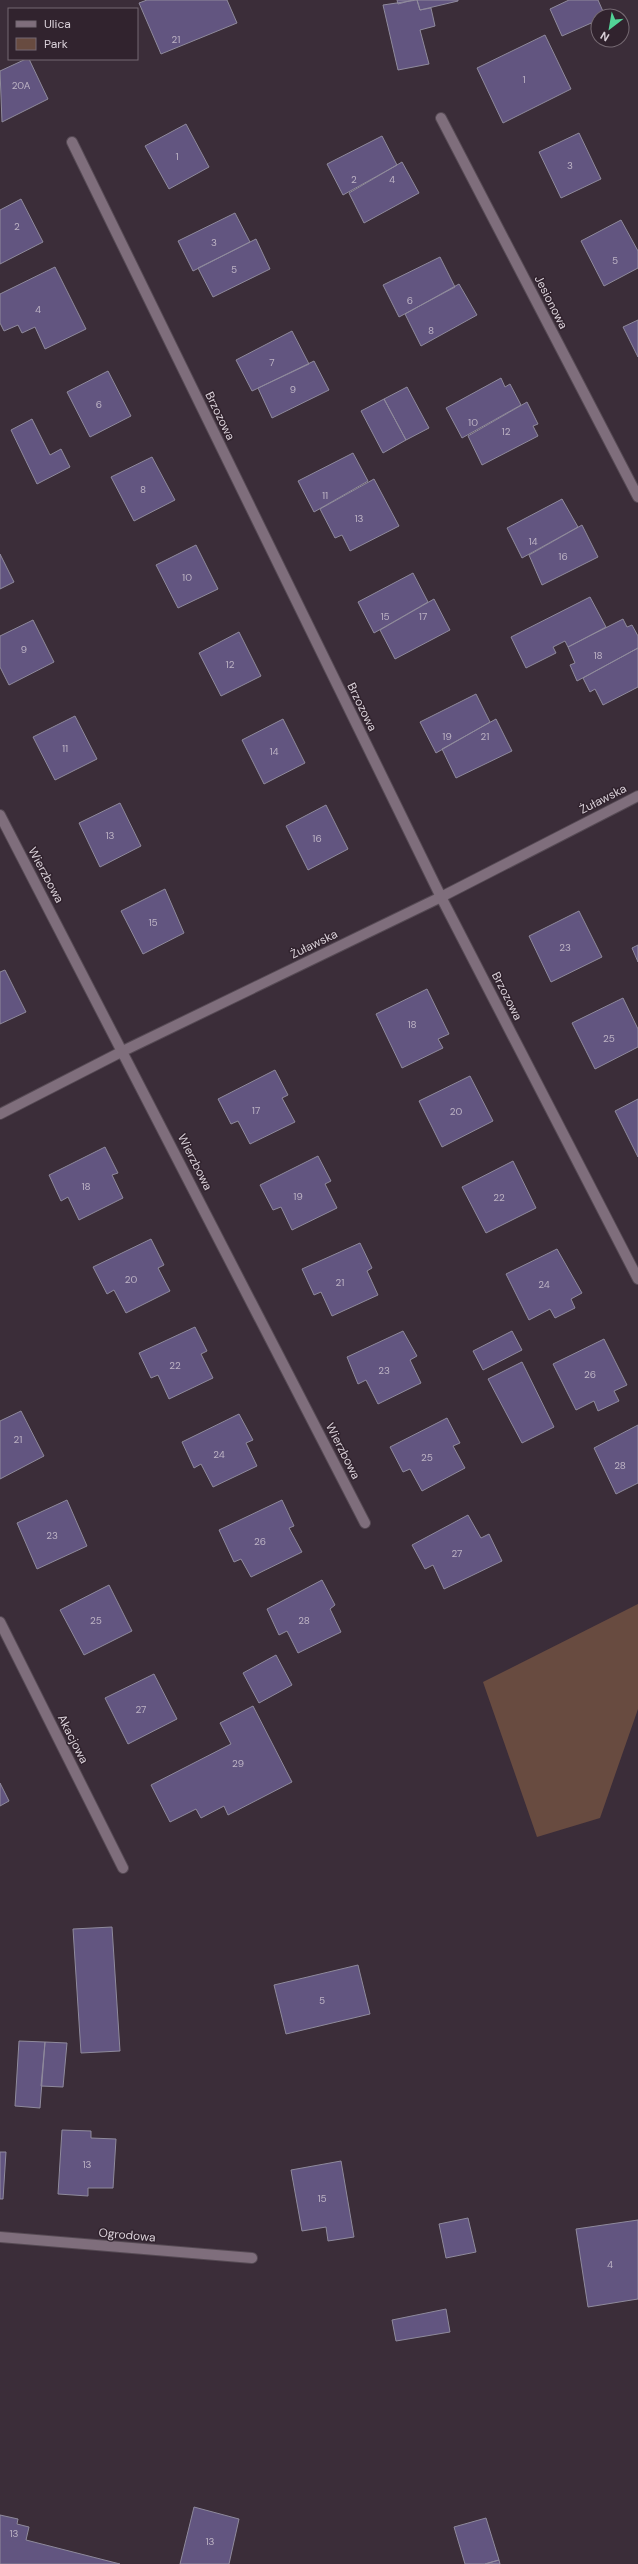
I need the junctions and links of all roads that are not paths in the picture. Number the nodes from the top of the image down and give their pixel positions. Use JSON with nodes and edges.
{"nodes":[{"id":1,"x":441,"y":118,"type":"dead end"},
{"id":2,"x":72,"y":142,"type":"dead end"},
{"id":3,"x":638,"y":497,"type":"edge"},
{"id":4,"x":638,"y":796,"type":"edge"},
{"id":5,"x":0,"y":815,"type":"edge"},
{"id":6,"x":441,"y":897,"type":"junction"},
{"id":7,"x":123,"y":1050,"type":"junction"},
{"id":8,"x":0,"y":1114,"type":"edge"},
{"id":9,"x":638,"y":1279,"type":"edge"},
{"id":10,"x":365,"y":1523,"type":"dead end"},
{"id":11,"x":0,"y":1622,"type":"edge"},
{"id":12,"x":123,"y":1868,"type":"dead end"},
{"id":13,"x":0,"y":2237,"type":"edge"},
{"id":14,"x":252,"y":2258,"type":"dead end"}],
"edges":[{"from":1,"to":3,"type":"street","name":"Jesionowa"},
{"from":2,"to":6,"type":"street","name":"Brzozowa"},
{"from":4,"to":6,"type":"street","name":"Żuławska"},
{"from":5,"to":7,"type":"street","name":"Wierzbowa"},
{"from":6,"to":7,"type":"street","name":"Żuławska"},
{"from":6,"to":9,"type":"street","name":"Brzozowa"},
{"from":7,"to":8,"type":"street","name":"Żuławska"},
{"from":7,"to":10,"type":"street","name":"Wierzbowa"},
{"from":11,"to":12,"type":"street","name":"Akacjowa"},
{"from":13,"to":14,"type":"street","name":"Ogrodowa"}]}
